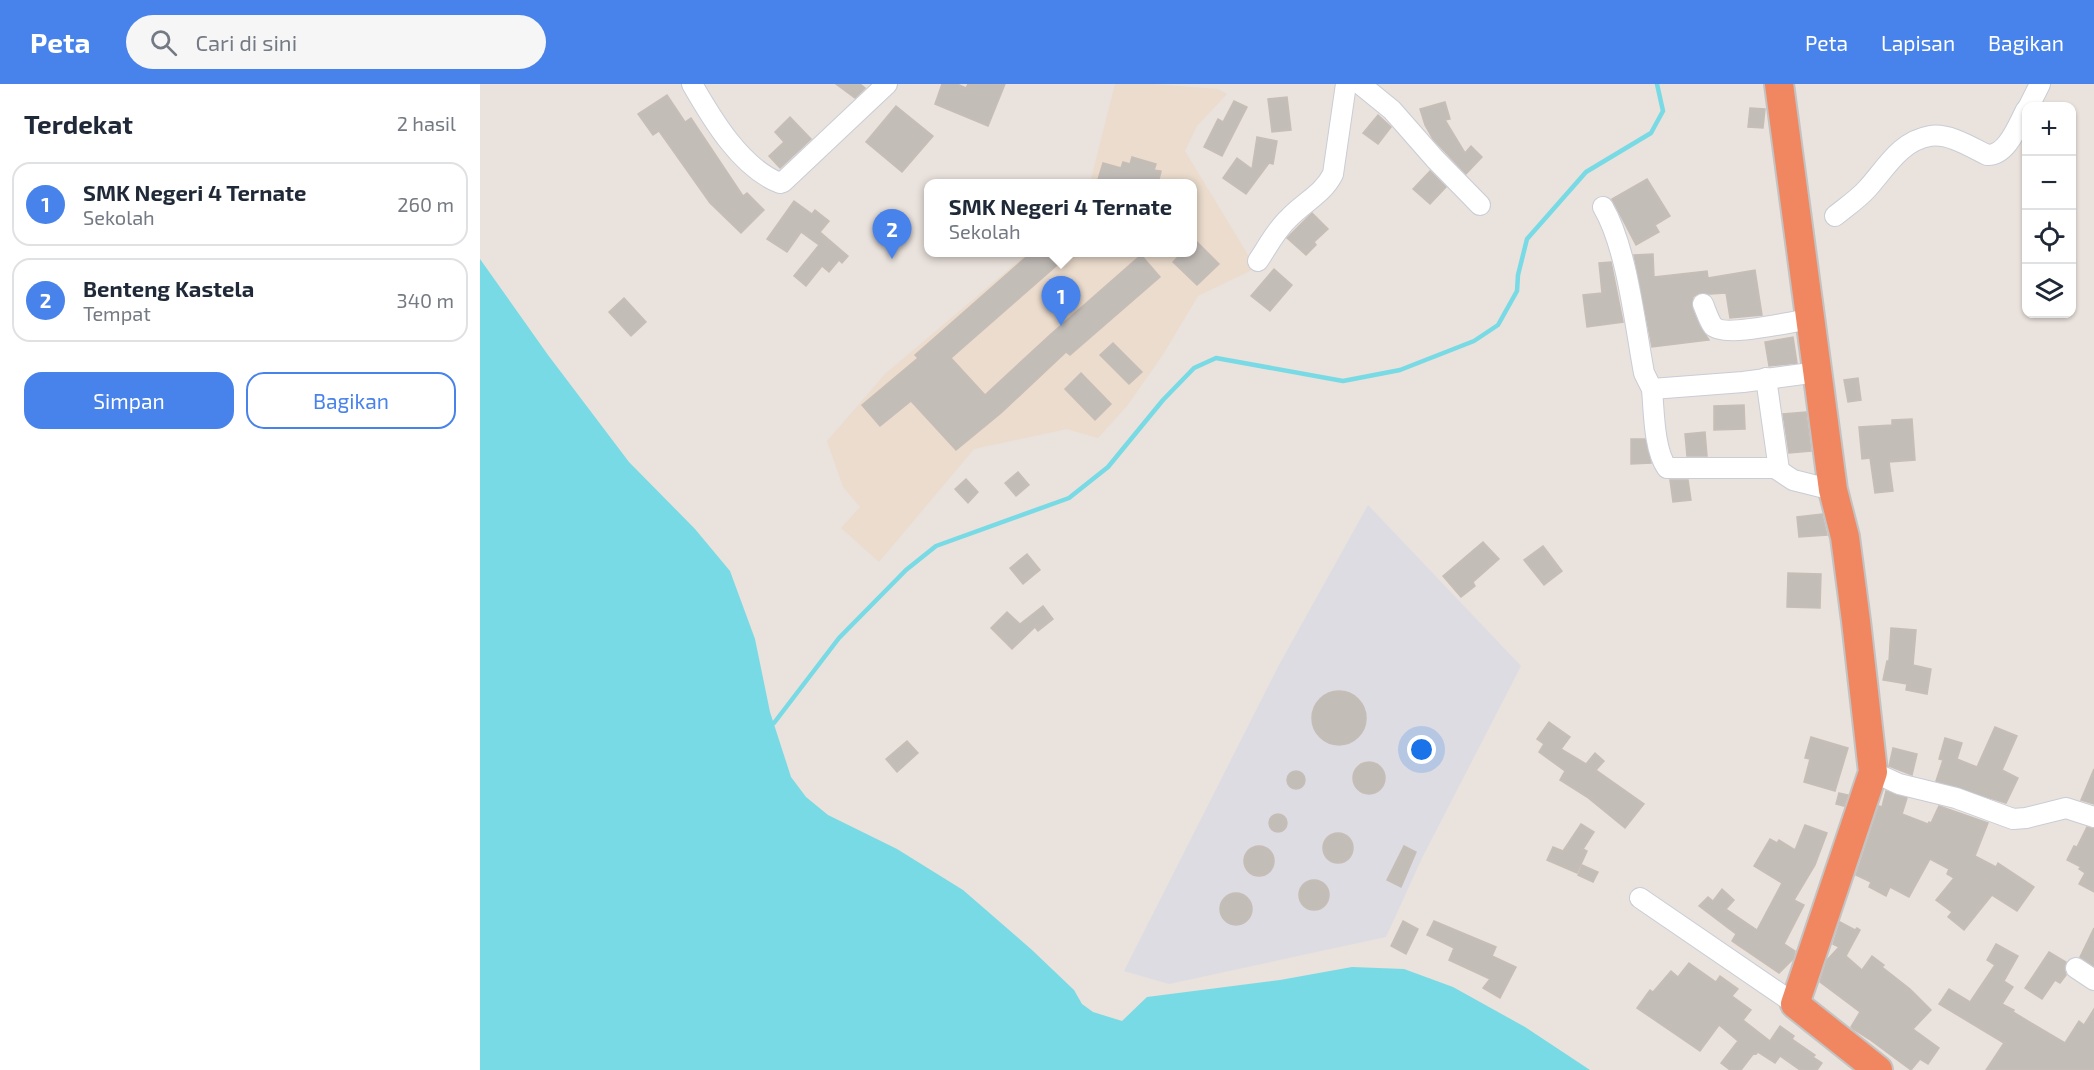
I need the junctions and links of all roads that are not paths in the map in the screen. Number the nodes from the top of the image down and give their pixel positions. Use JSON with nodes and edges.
{"nodes":[{"id":1,"x":692,"y":84,"type":"edge"},
{"id":2,"x":887,"y":84,"type":"edge"},
{"id":3,"x":1346,"y":84,"type":"edge"},
{"id":4,"x":1360,"y":84,"type":"edge"},
{"id":5,"x":1779,"y":84,"type":"edge"},
{"id":6,"x":2040,"y":84,"type":"edge"},
{"id":7,"x":2031,"y":102,"type":"edge"},
{"id":8,"x":2022,"y":118,"type":"edge"},
{"id":9,"x":1480,"y":205,"type":"dead end"},
{"id":10,"x":1603,"y":207,"type":"dead end"},
{"id":11,"x":1835,"y":216,"type":"dead end"},
{"id":12,"x":1258,"y":261,"type":"dead end"},
{"id":13,"x":1703,"y":304,"type":"dead end"},
{"id":14,"x":1811,"y":319,"type":"junction"},
{"id":15,"x":1818,"y":372,"type":"junction"},
{"id":16,"x":1766,"y":378,"type":"junction"},
{"id":17,"x":1652,"y":389,"type":"junction"},
{"id":18,"x":1779,"y":470,"type":"junction"},
{"id":19,"x":1833,"y":490,"type":"junction"},
{"id":20,"x":1873,"y":772,"type":"junction"},
{"id":21,"x":2094,"y":818,"type":"edge"},
{"id":22,"x":1640,"y":898,"type":"dead end"},
{"id":23,"x":2076,"y":968,"type":"dead end"},
{"id":24,"x":2094,"y":980,"type":"edge"},
{"id":25,"x":1796,"y":1004,"type":"junction"},
{"id":26,"x":1878,"y":1070,"type":"edge"}],
"edges":[{"from":1,"to":2,"type":"street"},
{"from":3,"to":12,"type":"street"},
{"from":4,"to":9,"type":"street"},
{"from":5,"to":14,"type":"highway"},
{"from":6,"to":7,"type":"street"},
{"from":8,"to":11,"type":"street"},
{"from":10,"to":17,"type":"street"},
{"from":13,"to":14,"type":"street"},
{"from":14,"to":15,"type":"highway"},
{"from":15,"to":16,"type":"street"},
{"from":15,"to":19,"type":"highway"},
{"from":16,"to":17,"type":"street"},
{"from":16,"to":18,"type":"street"},
{"from":17,"to":18,"type":"street"},
{"from":18,"to":19,"type":"street"},
{"from":19,"to":20,"type":"highway"},
{"from":20,"to":21,"type":"street"},
{"from":20,"to":25,"type":"highway"},
{"from":22,"to":25,"type":"street"},
{"from":23,"to":24,"type":"street"},
{"from":25,"to":26,"type":"highway"}]}
